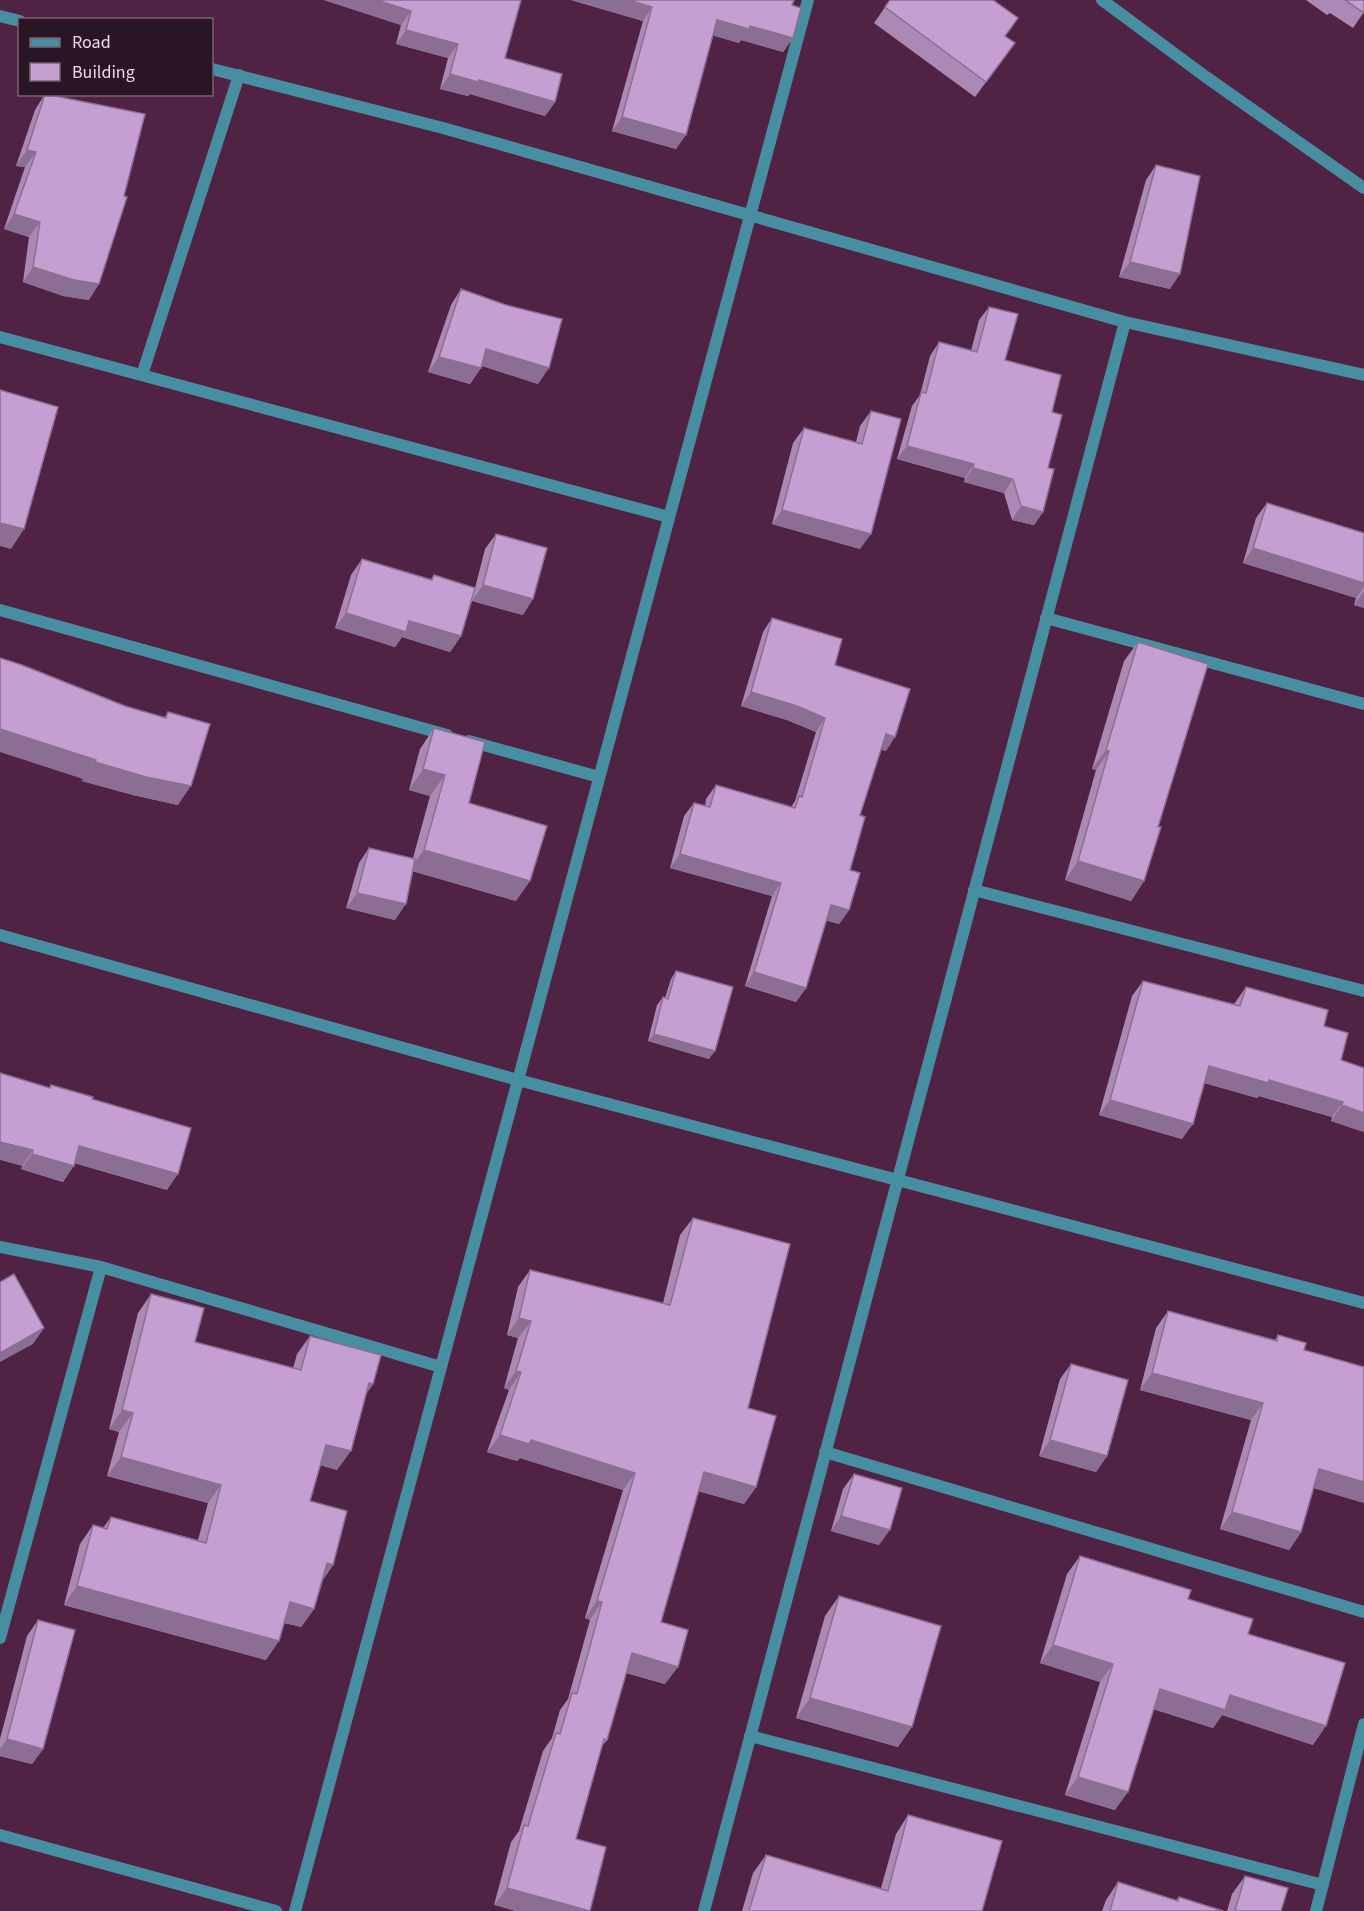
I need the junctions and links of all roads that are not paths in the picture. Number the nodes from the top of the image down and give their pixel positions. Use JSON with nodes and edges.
{"nodes":[{"id":1,"x":808,"y":0,"type":"edge"},
{"id":2,"x":1102,"y":0,"type":"edge"},
{"id":3,"x":0,"y":16,"type":"edge"},
{"id":4,"x":18,"y":20,"type":"edge"},
{"id":5,"x":213,"y":69,"type":"edge"},
{"id":6,"x":239,"y":75,"type":"junction"},
{"id":7,"x":1364,"y":188,"type":"edge"},
{"id":8,"x":750,"y":215,"type":"junction"},
{"id":9,"x":1125,"y":322,"type":"junction"},
{"id":10,"x":0,"y":337,"type":"edge"},
{"id":11,"x":142,"y":375,"type":"junction"},
{"id":12,"x":1364,"y":375,"type":"edge"},
{"id":13,"x":669,"y":517,"type":"junction"},
{"id":14,"x":0,"y":610,"type":"edge"},
{"id":15,"x":1046,"y":618,"type":"junction"},
{"id":16,"x":1364,"y":704,"type":"edge"},
{"id":17,"x":599,"y":777,"type":"junction"},
{"id":18,"x":974,"y":890,"type":"junction"},
{"id":19,"x":0,"y":935,"type":"edge"},
{"id":20,"x":1364,"y":991,"type":"edge"},
{"id":21,"x":518,"y":1080,"type":"junction"},
{"id":22,"x":897,"y":1179,"type":"junction"},
{"id":23,"x":0,"y":1247,"type":"edge"},
{"id":24,"x":101,"y":1268,"type":"junction"},
{"id":25,"x":1364,"y":1303,"type":"edge"},
{"id":26,"x":441,"y":1367,"type":"junction"},
{"id":27,"x":825,"y":1452,"type":"junction"},
{"id":28,"x":1364,"y":1612,"type":"edge"},
{"id":29,"x":0,"y":1638,"type":"edge"},
{"id":30,"x":1364,"y":1724,"type":"edge"},
{"id":31,"x":750,"y":1736,"type":"junction"},
{"id":32,"x":0,"y":1835,"type":"edge"},
{"id":33,"x":1323,"y":1885,"type":"junction"},
{"id":34,"x":276,"y":1911,"type":"edge"},
{"id":35,"x":295,"y":1911,"type":"edge"},
{"id":36,"x":704,"y":1911,"type":"edge"},
{"id":37,"x":1316,"y":1911,"type":"edge"}],
"edges":[{"from":1,"to":8,"type":"street"},
{"from":2,"to":7,"type":"street"},
{"from":3,"to":4,"type":"street"},
{"from":5,"to":6,"type":"street"},
{"from":6,"to":8,"type":"street"},
{"from":6,"to":11,"type":"street"},
{"from":8,"to":9,"type":"street"},
{"from":8,"to":13,"type":"street"},
{"from":9,"to":12,"type":"street"},
{"from":9,"to":15,"type":"street"},
{"from":10,"to":11,"type":"street"},
{"from":11,"to":13,"type":"street"},
{"from":13,"to":17,"type":"street"},
{"from":14,"to":17,"type":"street"},
{"from":15,"to":16,"type":"street"},
{"from":15,"to":18,"type":"street"},
{"from":17,"to":21,"type":"street"},
{"from":18,"to":20,"type":"street"},
{"from":18,"to":22,"type":"street"},
{"from":19,"to":21,"type":"street"},
{"from":21,"to":22,"type":"street"},
{"from":21,"to":26,"type":"street"},
{"from":22,"to":25,"type":"street"},
{"from":22,"to":27,"type":"street"},
{"from":23,"to":24,"type":"street"},
{"from":24,"to":26,"type":"street"},
{"from":24,"to":29,"type":"street"},
{"from":26,"to":35,"type":"street"},
{"from":27,"to":28,"type":"street"},
{"from":27,"to":31,"type":"street"},
{"from":30,"to":33,"type":"street"},
{"from":31,"to":33,"type":"street"},
{"from":31,"to":36,"type":"street"},
{"from":32,"to":34,"type":"street"},
{"from":33,"to":37,"type":"street"}]}
